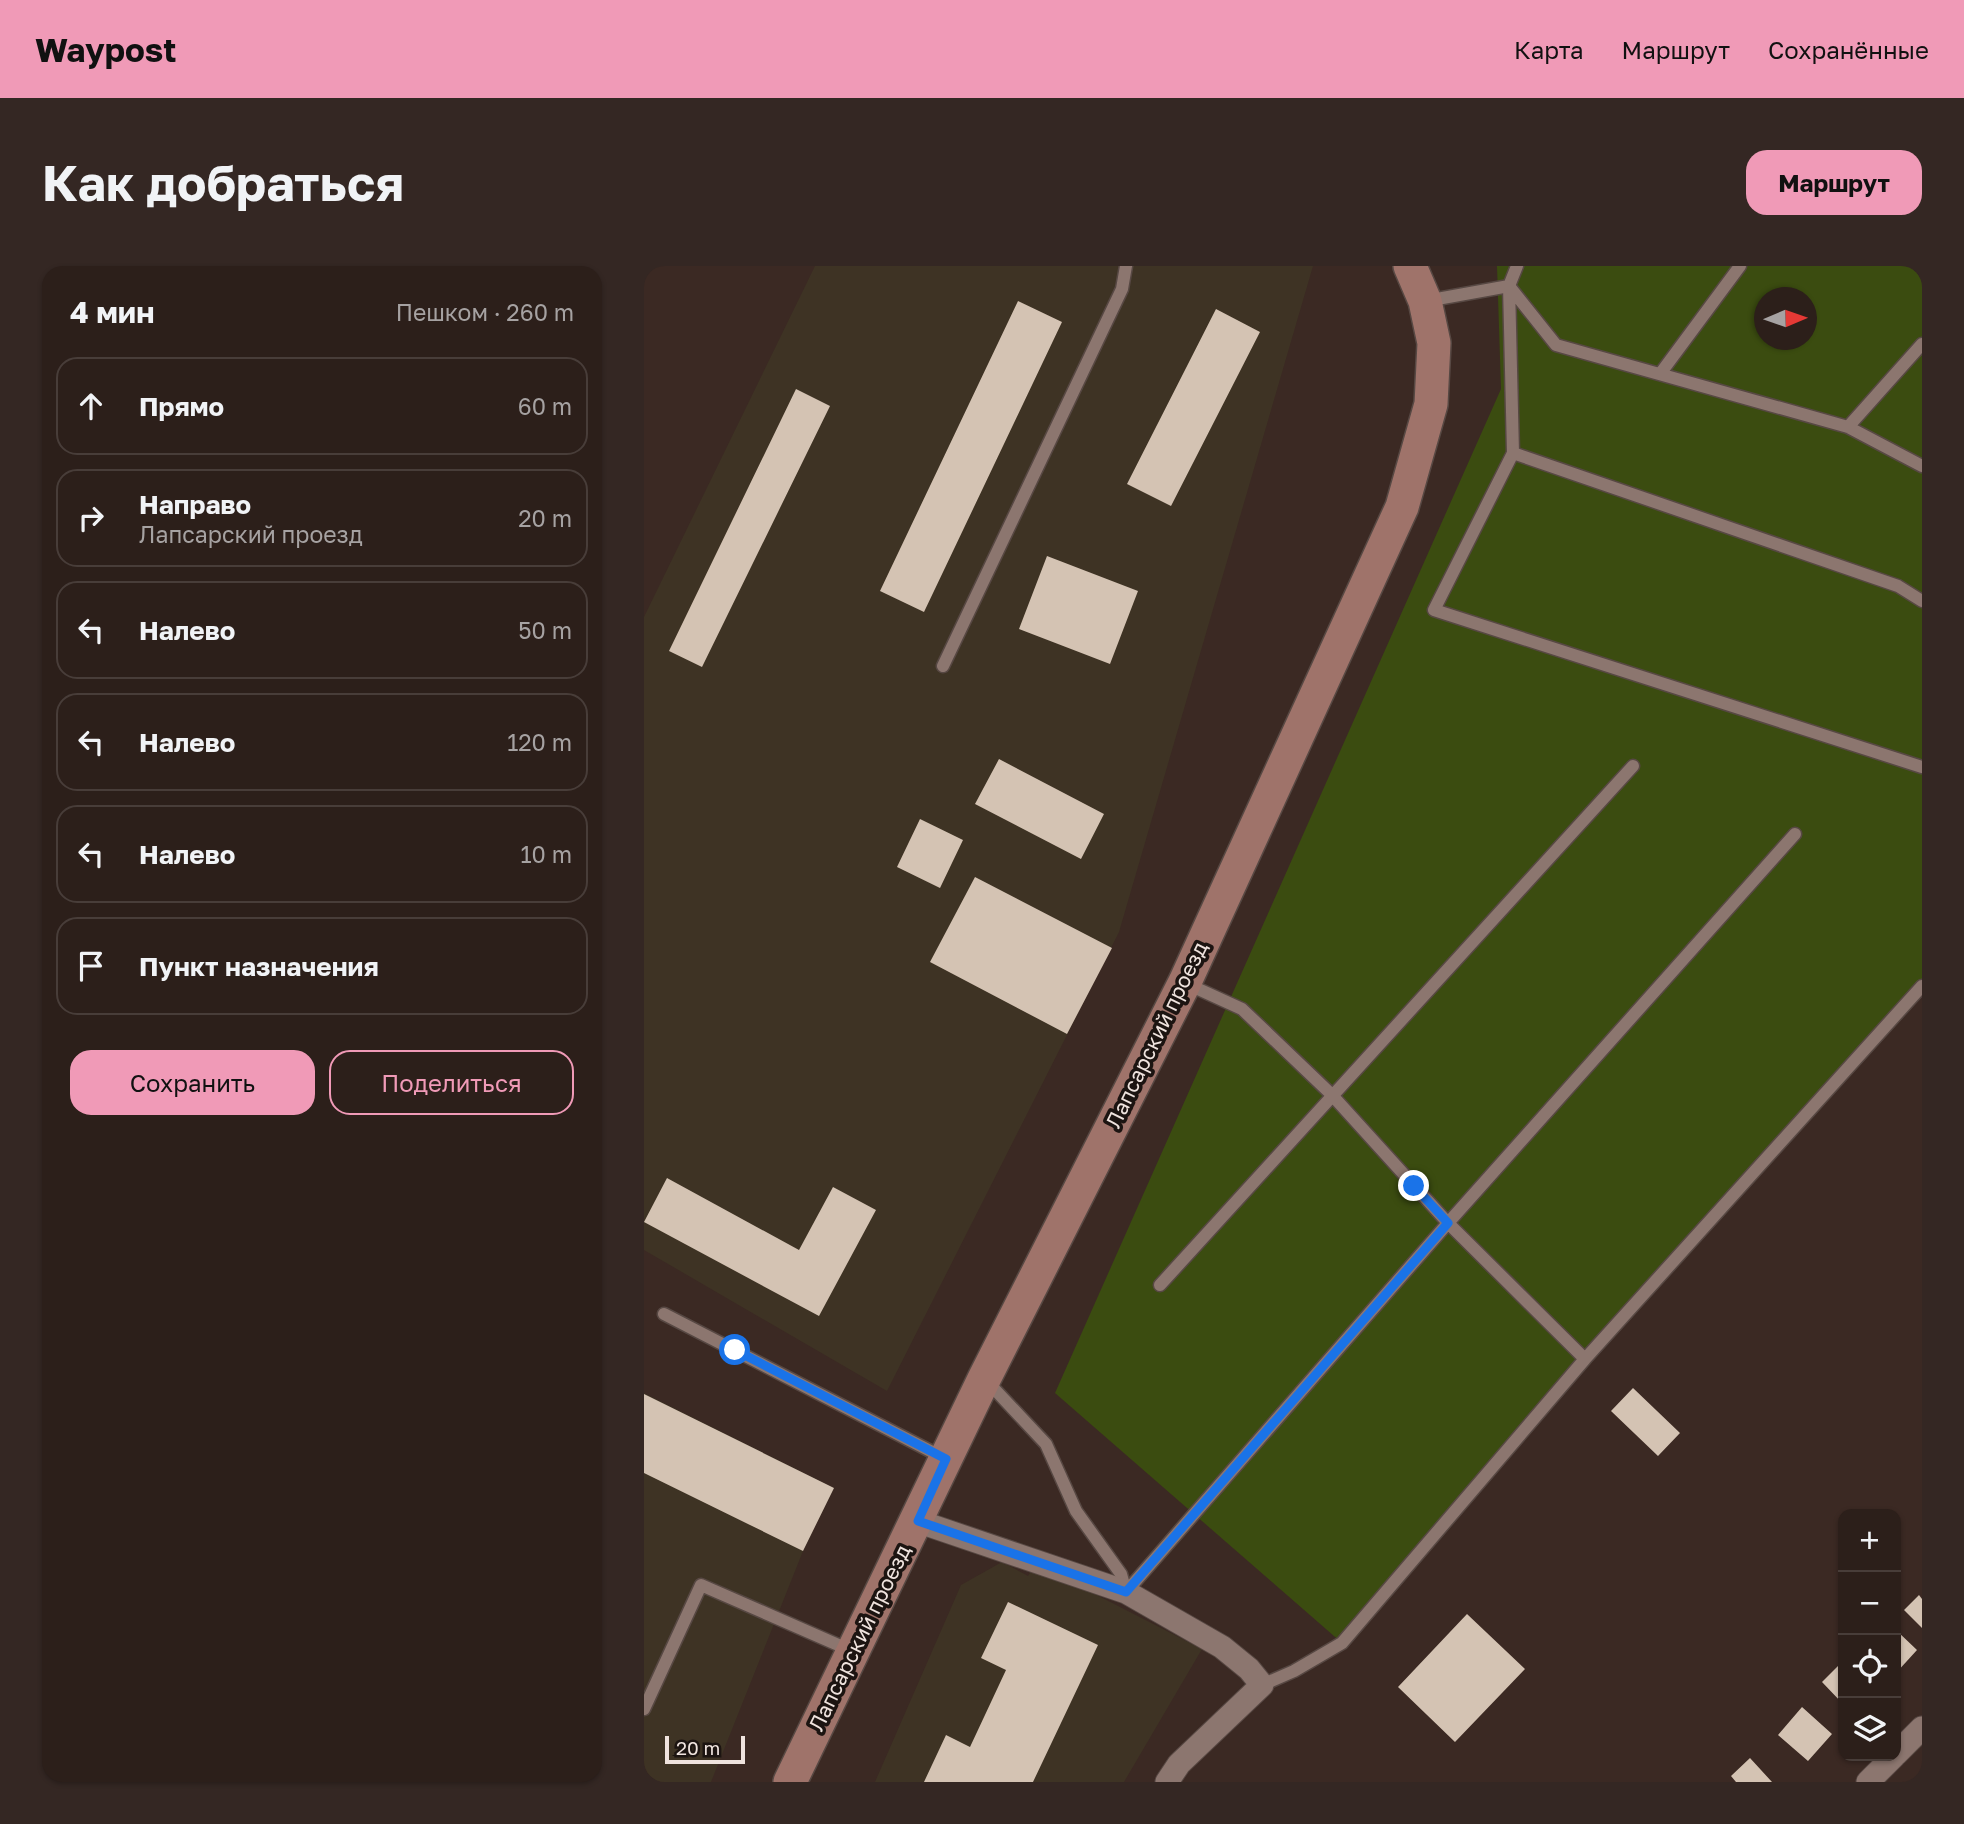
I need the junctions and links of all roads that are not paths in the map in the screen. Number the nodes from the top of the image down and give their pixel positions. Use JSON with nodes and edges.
{"nodes":[{"id":1,"x":1126,"y":266,"type":"edge"},
{"id":2,"x":1410,"y":266,"type":"edge"},
{"id":3,"x":1517,"y":266,"type":"edge"},
{"id":4,"x":1740,"y":266,"type":"edge"},
{"id":5,"x":1509,"y":286,"type":"junction"},
{"id":6,"x":1425,"y":301,"type":"junction"},
{"id":7,"x":1922,"y":344,"type":"edge"},
{"id":8,"x":1660,"y":374,"type":"junction"},
{"id":9,"x":1848,"y":427,"type":"junction"},
{"id":10,"x":1513,"y":453,"type":"junction"},
{"id":11,"x":1922,"y":466,"type":"edge"},
{"id":12,"x":1922,"y":601,"type":"edge"},
{"id":13,"x":943,"y":666,"type":"dead end"},
{"id":14,"x":1633,"y":766,"type":"dead end"},
{"id":15,"x":1922,"y":767,"type":"edge"},
{"id":16,"x":1795,"y":834,"type":"dead end"},
{"id":17,"x":1185,"y":982,"type":"junction"},
{"id":18,"x":1922,"y":986,"type":"edge"},
{"id":19,"x":1331,"y":1094,"type":"junction"},
{"id":20,"x":1448,"y":1223,"type":"junction"},
{"id":21,"x":1160,"y":1285,"type":"dead end"},
{"id":22,"x":664,"y":1314,"type":"dead end"},
{"id":23,"x":1585,"y":1359,"type":"junction"},
{"id":24,"x":984,"y":1379,"type":"junction"},
{"id":25,"x":946,"y":1459,"type":"junction"},
{"id":26,"x":918,"y":1521,"type":"junction"},
{"id":27,"x":1126,"y":1592,"type":"junction"},
{"id":28,"x":853,"y":1651,"type":"junction"},
{"id":29,"x":1262,"y":1685,"type":"junction"},
{"id":30,"x":644,"y":1709,"type":"edge"},
{"id":31,"x":1922,"y":1728,"type":"edge"},
{"id":32,"x":1901,"y":1749,"type":"edge"},
{"id":33,"x":1889,"y":1761,"type":"edge"},
{"id":34,"x":790,"y":1782,"type":"edge"},
{"id":35,"x":1167,"y":1782,"type":"edge"},
{"id":36,"x":1868,"y":1782,"type":"edge"}],
"edges":[{"from":1,"to":13,"type":"lane"},
{"from":2,"to":6,"type":"street","name":"Лапсарский проезд"},
{"from":3,"to":5,"type":"lane"},
{"from":4,"to":8,"type":"lane"},
{"from":5,"to":6,"type":"lane"},
{"from":5,"to":8,"type":"lane"},
{"from":5,"to":10,"type":"lane"},
{"from":6,"to":17,"type":"street","name":"Лапсарский проезд"},
{"from":7,"to":9,"type":"lane"},
{"from":8,"to":9,"type":"lane"},
{"from":9,"to":11,"type":"lane"},
{"from":10,"to":12,"type":"lane"},
{"from":10,"to":15,"type":"lane"},
{"from":14,"to":19,"type":"lane"},
{"from":16,"to":20,"type":"lane"},
{"from":17,"to":19,"type":"lane"},
{"from":17,"to":24,"type":"street","name":"Лапсарский проезд"},
{"from":18,"to":23,"type":"lane"},
{"from":19,"to":20,"type":"lane"},
{"from":19,"to":21,"type":"lane"},
{"from":20,"to":23,"type":"lane"},
{"from":20,"to":27,"type":"lane"},
{"from":22,"to":25,"type":"lane"},
{"from":23,"to":29,"type":"lane"},
{"from":24,"to":25,"type":"street","name":"Лапсарский проезд"},
{"from":24,"to":27,"type":"lane"},
{"from":25,"to":26,"type":"street","name":"Лапсарский проезд"},
{"from":26,"to":27,"type":"street"},
{"from":26,"to":28,"type":"street","name":"Лапсарский проезд"},
{"from":27,"to":29,"type":"street"},
{"from":28,"to":30,"type":"lane"},
{"from":28,"to":34,"type":"street","name":"Лапсарский проезд"},
{"from":29,"to":35,"type":"street"},
{"from":31,"to":32,"type":"street"},
{"from":33,"to":36,"type":"street"}]}
